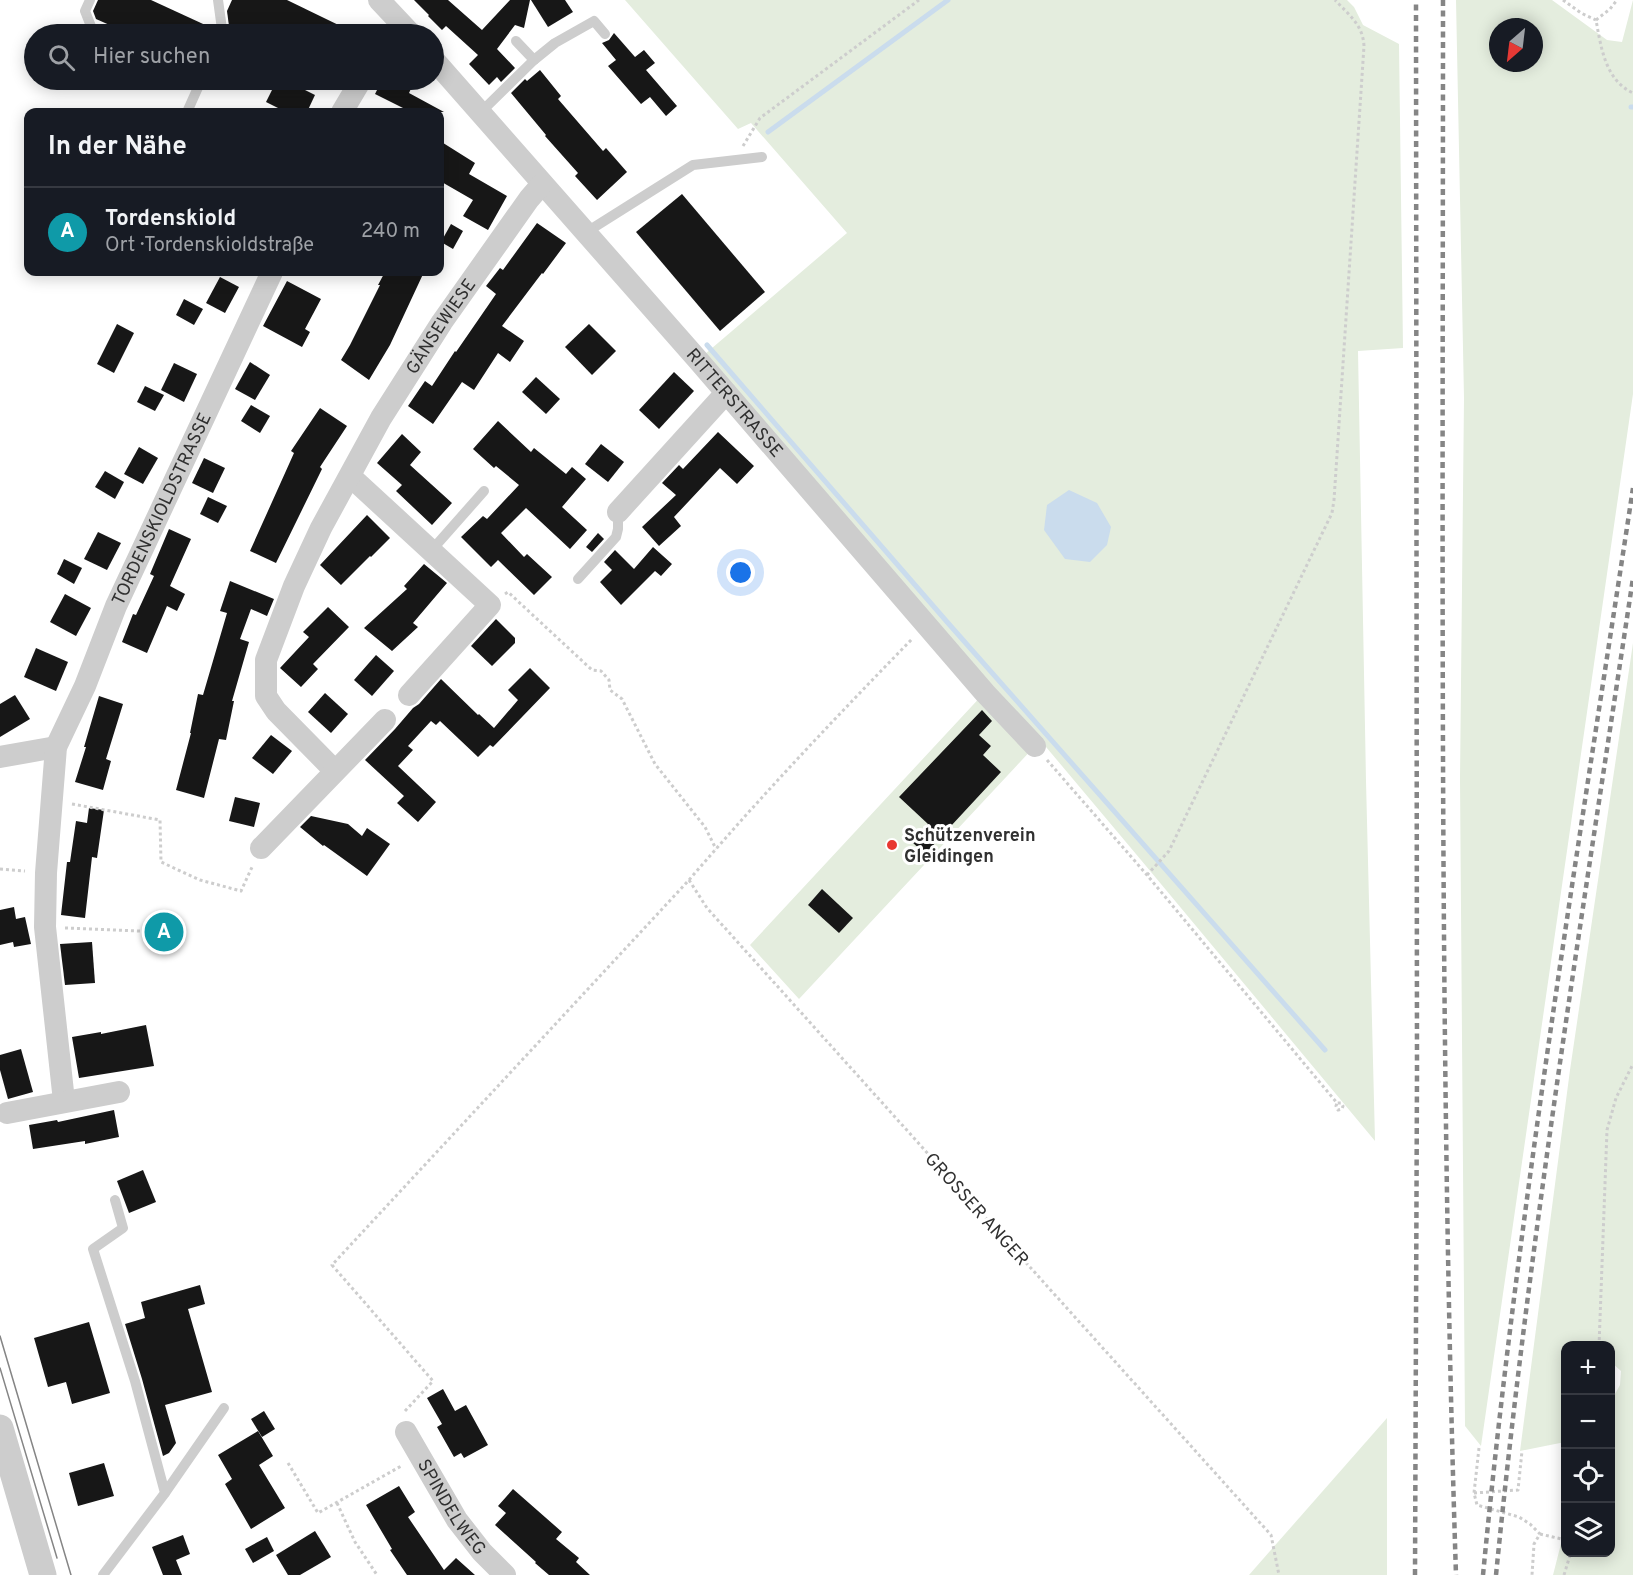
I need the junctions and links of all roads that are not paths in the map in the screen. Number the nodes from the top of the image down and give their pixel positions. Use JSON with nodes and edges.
{"nodes":[{"id":1,"x":90,"y":0,"type":"edge"},
{"id":2,"x":218,"y":0,"type":"edge"},
{"id":3,"x":379,"y":0,"type":"edge"},
{"id":4,"x":90,"y":24,"type":"edge"},
{"id":5,"x":221,"y":24,"type":"edge"},
{"id":6,"x":396,"y":24,"type":"edge"},
{"id":7,"x":605,"y":34,"type":"dead end"},
{"id":8,"x":516,"y":41,"type":"dead end"},
{"id":9,"x":534,"y":60,"type":"junction"},
{"id":10,"x":444,"y":72,"type":"edge"},
{"id":11,"x":195,"y":90,"type":"edge"},
{"id":12,"x":355,"y":90,"type":"edge"},
{"id":13,"x":188,"y":108,"type":"edge"},
{"id":14,"x":344,"y":108,"type":"edge"},
{"id":15,"x":479,"y":113,"type":"junction"},
{"id":16,"x":762,"y":157,"type":"dead end"},
{"id":17,"x":542,"y":184,"type":"junction"},
{"id":18,"x":585,"y":233,"type":"junction"},
{"id":19,"x":270,"y":276,"type":"edge"},
{"id":20,"x":726,"y":393,"type":"junction"},
{"id":21,"x":350,"y":476,"type":"junction"},
{"id":22,"x":484,"y":491,"type":"dead end"},
{"id":23,"x":618,"y":512,"type":"joint"},
{"id":24,"x":431,"y":551,"type":"junction"},
{"id":25,"x":578,"y":579,"type":"dead end"},
{"id":26,"x":409,"y":695,"type":"dead end"},
{"id":27,"x":385,"y":720,"type":"dead end"},
{"id":28,"x":1035,"y":746,"type":"road end"},
{"id":29,"x":56,"y":747,"type":"junction"},
{"id":30,"x":0,"y":757,"type":"edge"},
{"id":31,"x":336,"y":771,"type":"junction"},
{"id":32,"x":261,"y":848,"type":"road end"},
{"id":33,"x":119,"y":1092,"type":"dead end"},
{"id":34,"x":64,"y":1101,"type":"junction"},
{"id":35,"x":7,"y":1113,"type":"dead end"},
{"id":36,"x":115,"y":1200,"type":"dead end"},
{"id":37,"x":224,"y":1408,"type":"dead end"},
{"id":38,"x":405,"y":1422,"type":"road end"},
{"id":39,"x":0,"y":1428,"type":"edge"},
{"id":40,"x":165,"y":1493,"type":"junction"},
{"id":41,"x":43,"y":1575,"type":"edge"},
{"id":42,"x":103,"y":1575,"type":"edge"},
{"id":43,"x":506,"y":1575,"type":"edge"}],
"edges":[{"from":1,"to":4,"type":"lane"},
{"from":2,"to":5,"type":"lane"},
{"from":3,"to":6,"type":"street"},
{"from":7,"to":9,"type":"lane"},
{"from":8,"to":9,"type":"lane"},
{"from":9,"to":15,"type":"lane"},
{"from":10,"to":15,"type":"street","name":"RITTERSTRASSE"},
{"from":11,"to":13,"type":"lane"},
{"from":12,"to":14,"type":"street"},
{"from":15,"to":17,"type":"street","name":"RITTERSTRASSE"},
{"from":16,"to":18,"type":"lane"},
{"from":17,"to":18,"type":"street","name":"RITTERSTRASSE"},
{"from":17,"to":21,"type":"street","name":"GÄNSEWIESE"},
{"from":18,"to":20,"type":"street","name":"RITTERSTRASSE"},
{"from":19,"to":29,"type":"street","name":"TORDENSKIOLDSTRASSE"},
{"from":20,"to":23,"type":"street"},
{"from":20,"to":28,"type":"street","name":"RITTERSTRASSE"},
{"from":21,"to":24,"type":"street"},
{"from":21,"to":31,"type":"street","name":"GÄNSEWIESE"},
{"from":22,"to":24,"type":"lane"},
{"from":23,"to":25,"type":"lane"},
{"from":24,"to":26,"type":"street"},
{"from":27,"to":31,"type":"street"},
{"from":29,"to":30,"type":"street"},
{"from":29,"to":34,"type":"street","name":"TORDENSKIOLDSTRASSE"},
{"from":31,"to":32,"type":"street"},
{"from":33,"to":34,"type":"street"},
{"from":34,"to":35,"type":"street"},
{"from":36,"to":40,"type":"lane"},
{"from":37,"to":40,"type":"lane"},
{"from":38,"to":43,"type":"street","name":"SPINDELWEG"},
{"from":39,"to":41,"type":"street"},
{"from":40,"to":42,"type":"lane"}]}
